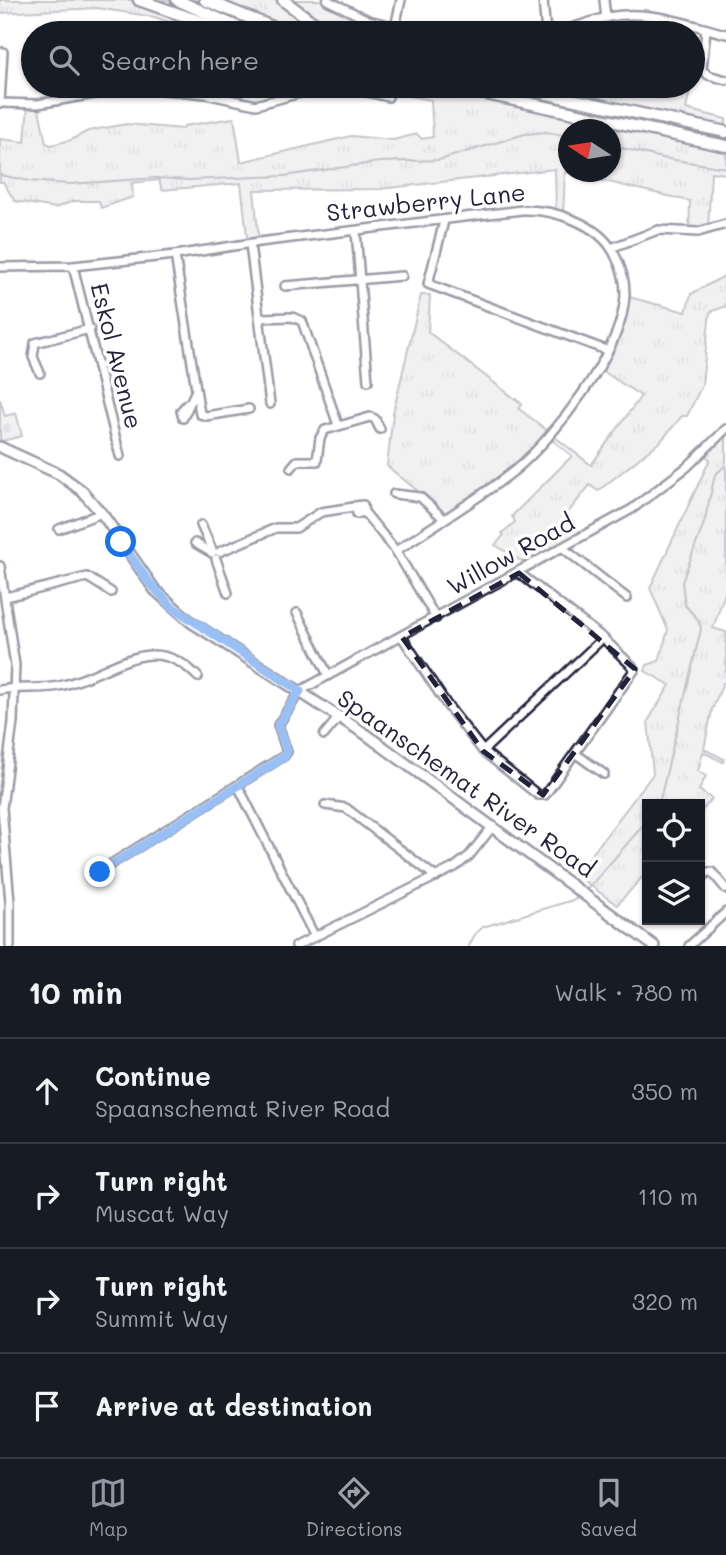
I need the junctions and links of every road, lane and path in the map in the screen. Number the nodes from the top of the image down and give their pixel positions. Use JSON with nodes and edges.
{"nodes":[{"id":1,"x":139,"y":0,"type":"edge"},
{"id":2,"x":177,"y":0,"type":"edge"},
{"id":3,"x":205,"y":0,"type":"edge"},
{"id":4,"x":283,"y":0,"type":"edge"},
{"id":5,"x":327,"y":0,"type":"edge"},
{"id":6,"x":401,"y":0,"type":"edge"},
{"id":7,"x":543,"y":0,"type":"edge"},
{"id":8,"x":604,"y":0,"type":"edge"},
{"id":9,"x":606,"y":18,"type":"junction"},
{"id":10,"x":199,"y":21,"type":"edge"},
{"id":11,"x":224,"y":21,"type":"edge"},
{"id":12,"x":257,"y":21,"type":"edge"},
{"id":13,"x":311,"y":21,"type":"edge"},
{"id":14,"x":376,"y":21,"type":"edge"},
{"id":15,"x":396,"y":21,"type":"edge"},
{"id":16,"x":545,"y":21,"type":"edge"},
{"id":17,"x":596,"y":21,"type":"edge"},
{"id":18,"x":677,"y":21,"type":"edge"},
{"id":19,"x":706,"y":29,"type":"joint"},
{"id":20,"x":726,"y":34,"type":"edge"},
{"id":21,"x":705,"y":39,"type":"edge"},
{"id":22,"x":2,"y":52,"type":"dead end"},
{"id":23,"x":705,"y":74,"type":"edge"},
{"id":24,"x":726,"y":80,"type":"edge"},
{"id":25,"x":65,"y":98,"type":"edge"},
{"id":26,"x":222,"y":98,"type":"edge"},
{"id":27,"x":279,"y":98,"type":"edge"},
{"id":28,"x":505,"y":98,"type":"edge"},
{"id":29,"x":566,"y":98,"type":"edge"},
{"id":30,"x":0,"y":103,"type":"edge"},
{"id":31,"x":726,"y":132,"type":"edge"},
{"id":32,"x":726,"y":146,"type":"edge"},
{"id":33,"x":444,"y":221,"type":"junction"},
{"id":34,"x":726,"y":223,"type":"edge"},
{"id":35,"x":356,"y":230,"type":"junction"},
{"id":36,"x":250,"y":244,"type":"junction"},
{"id":37,"x":611,"y":248,"type":"junction"},
{"id":38,"x":175,"y":256,"type":"junction"},
{"id":39,"x":73,"y":265,"type":"junction"},
{"id":40,"x":0,"y":267,"type":"edge"},
{"id":41,"x":402,"y":276,"type":"dead end"},
{"id":42,"x":360,"y":280,"type":"junction"},
{"id":43,"x":285,"y":286,"type":"dead end"},
{"id":44,"x":260,"y":321,"type":"junction"},
{"id":45,"x":90,"y":329,"type":"junction"},
{"id":46,"x":606,"y":349,"type":"junction"},
{"id":47,"x":40,"y":373,"type":"dead end"},
{"id":48,"x":368,"y":380,"type":"dead end"},
{"id":49,"x":196,"y":390,"type":"junction"},
{"id":50,"x":187,"y":404,"type":"dead end"},
{"id":51,"x":271,"y":404,"type":"dead end"},
{"id":52,"x":249,"y":409,"type":"dead end"},
{"id":53,"x":338,"y":425,"type":"junction"},
{"id":54,"x":380,"y":429,"type":"dead end"},
{"id":55,"x":726,"y":429,"type":"edge"},
{"id":56,"x":0,"y":447,"type":"edge"},
{"id":57,"x":120,"y":456,"type":"dead end"},
{"id":58,"x":291,"y":468,"type":"dead end"},
{"id":59,"x":394,"y":494,"type":"dead end"},
{"id":60,"x":102,"y":513,"type":"junction"},
{"id":61,"x":443,"y":518,"type":"junction"},
{"id":62,"x":201,"y":525,"type":"dead end"},
{"id":63,"x":59,"y":529,"type":"dead end"},
{"id":64,"x":195,"y":543,"type":"dead end"},
{"id":65,"x":563,"y":548,"type":"junction"},
{"id":66,"x":396,"y":551,"type":"junction"},
{"id":67,"x":215,"y":554,"type":"junction"},
{"id":68,"x":0,"y":566,"type":"edge"},
{"id":69,"x":519,"y":573,"type":"junction"},
{"id":70,"x":111,"y":592,"type":"dead end"},
{"id":71,"x":228,"y":593,"type":"dead end"},
{"id":72,"x":6,"y":597,"type":"junction"},
{"id":73,"x":627,"y":598,"type":"dead end"},
{"id":74,"x":297,"y":613,"type":"dead end"},
{"id":75,"x":436,"y":618,"type":"junction"},
{"id":76,"x":402,"y":637,"type":"junction"},
{"id":77,"x":603,"y":638,"type":"junction"},
{"id":78,"x":328,"y":676,"type":"junction"},
{"id":79,"x":198,"y":677,"type":"dead end"},
{"id":80,"x":15,"y":688,"type":"junction"},
{"id":81,"x":0,"y":690,"type":"edge"},
{"id":82,"x":300,"y":691,"type":"junction"},
{"id":83,"x":340,"y":717,"type":"junction"},
{"id":84,"x":324,"y":736,"type":"dead end"},
{"id":85,"x":483,"y":751,"type":"junction"},
{"id":86,"x":576,"y":754,"type":"junction"},
{"id":87,"x":604,"y":774,"type":"dead end"},
{"id":88,"x":238,"y":786,"type":"junction"},
{"id":89,"x":325,"y":805,"type":"dead end"},
{"id":90,"x":493,"y":825,"type":"junction"},
{"id":91,"x":100,"y":872,"type":"dead end"},
{"id":92,"x":705,"y":874,"type":"edge"},
{"id":93,"x":436,"y":877,"type":"junction"},
{"id":94,"x":726,"y":889,"type":"edge"},
{"id":95,"x":726,"y":912,"type":"edge"},
{"id":96,"x":315,"y":937,"type":"junction"},
{"id":97,"x":10,"y":946,"type":"edge"},
{"id":98,"x":296,"y":946,"type":"edge"},
{"id":99,"x":654,"y":946,"type":"edge"},
{"id":100,"x":689,"y":946,"type":"edge"}],
"edges":[{"from":1,"to":10,"type":"highway"},
{"from":2,"to":11,"type":"highway"},
{"from":3,"to":12,"type":"highway"},
{"from":4,"to":13,"type":"highway"},
{"from":5,"to":14,"type":"street"},
{"from":6,"to":15,"type":"street"},
{"from":7,"to":16,"type":"street"},
{"from":8,"to":9,"type":"street"},
{"from":9,"to":17,"type":"street"},
{"from":9,"to":18,"type":"street"},
{"from":19,"to":20,"type":"street"},
{"from":19,"to":21,"type":"street"},
{"from":22,"to":30,"type":"street"},
{"from":23,"to":24,"type":"street"},
{"from":25,"to":30,"type":"street"},
{"from":26,"to":27,"type":"street"},
{"from":28,"to":32,"type":"highway"},
{"from":29,"to":31,"type":"highway"},
{"from":33,"to":35,"type":"street","name":"Strawberry Lane"},
{"from":33,"to":37,"type":"street","name":"Strawberry Lane"},
{"from":33,"to":46,"type":"street"},
{"from":34,"to":37,"type":"street"},
{"from":35,"to":36,"type":"street","name":"Strawberry Lane"},
{"from":35,"to":42,"type":"street"},
{"from":36,"to":38,"type":"street","name":"Strawberry Lane"},
{"from":36,"to":44,"type":"street"},
{"from":37,"to":46,"type":"street"},
{"from":38,"to":39,"type":"street","name":"Strawberry Lane"},
{"from":38,"to":49,"type":"street"},
{"from":39,"to":40,"type":"street","name":"Strawberry Lane"},
{"from":39,"to":45,"type":"street","name":"Eskol Avenue"},
{"from":41,"to":42,"type":"street"},
{"from":42,"to":43,"type":"street"},
{"from":42,"to":48,"type":"street"},
{"from":44,"to":51,"type":"street"},
{"from":44,"to":53,"type":"street"},
{"from":45,"to":47,"type":"street"},
{"from":45,"to":57,"type":"street","name":"Eskol Avenue"},
{"from":46,"to":61,"type":"street"},
{"from":49,"to":50,"type":"street"},
{"from":49,"to":52,"type":"street"},
{"from":53,"to":54,"type":"street"},
{"from":53,"to":58,"type":"street"},
{"from":55,"to":65,"type":"street","name":"Willow Road"},
{"from":56,"to":60,"type":"main road","name":"Spaanschemat River Road"},
{"from":59,"to":61,"type":"street"},
{"from":60,"to":63,"type":"street"},
{"from":60,"to":82,"type":"main road","name":"Spaanschemat River Road"},
{"from":61,"to":66,"type":"street"},
{"from":62,"to":67,"type":"street"},
{"from":64,"to":67,"type":"street"},
{"from":65,"to":69,"type":"street","name":"Willow Road"},
{"from":65,"to":73,"type":"street"},
{"from":66,"to":67,"type":"street"},
{"from":66,"to":75,"type":"street"},
{"from":67,"to":71,"type":"street"},
{"from":68,"to":72,"type":"street"},
{"from":69,"to":75,"type":"street","name":"Willow Road"},
{"from":69,"to":77,"type":"street"},
{"from":70,"to":72,"type":"street"},
{"from":72,"to":80,"type":"street"},
{"from":74,"to":78,"type":"street"},
{"from":75,"to":76,"type":"street","name":"Willow Road"},
{"from":76,"to":78,"type":"street","name":"Willow Road"},
{"from":76,"to":85,"type":"street"},
{"from":77,"to":85,"type":"street"},
{"from":77,"to":86,"type":"street"},
{"from":78,"to":82,"type":"street","name":"Willow Road"},
{"from":79,"to":80,"type":"street"},
{"from":80,"to":81,"type":"street"},
{"from":80,"to":97,"type":"street"},
{"from":82,"to":83,"type":"main road","name":"Spaanschemat River Road"},
{"from":82,"to":88,"type":"street"},
{"from":83,"to":84,"type":"street"},
{"from":83,"to":90,"type":"main road","name":"Spaanschemat River Road"},
{"from":85,"to":86,"type":"street"},
{"from":86,"to":87,"type":"street"},
{"from":88,"to":91,"type":"street"},
{"from":88,"to":96,"type":"street"},
{"from":89,"to":93,"type":"street"},
{"from":90,"to":93,"type":"street"},
{"from":90,"to":99,"type":"main road","name":"Spaanschemat River Road"},
{"from":92,"to":94,"type":"street"},
{"from":93,"to":96,"type":"street"},
{"from":95,"to":100,"type":"street"},
{"from":96,"to":98,"type":"street"}]}
